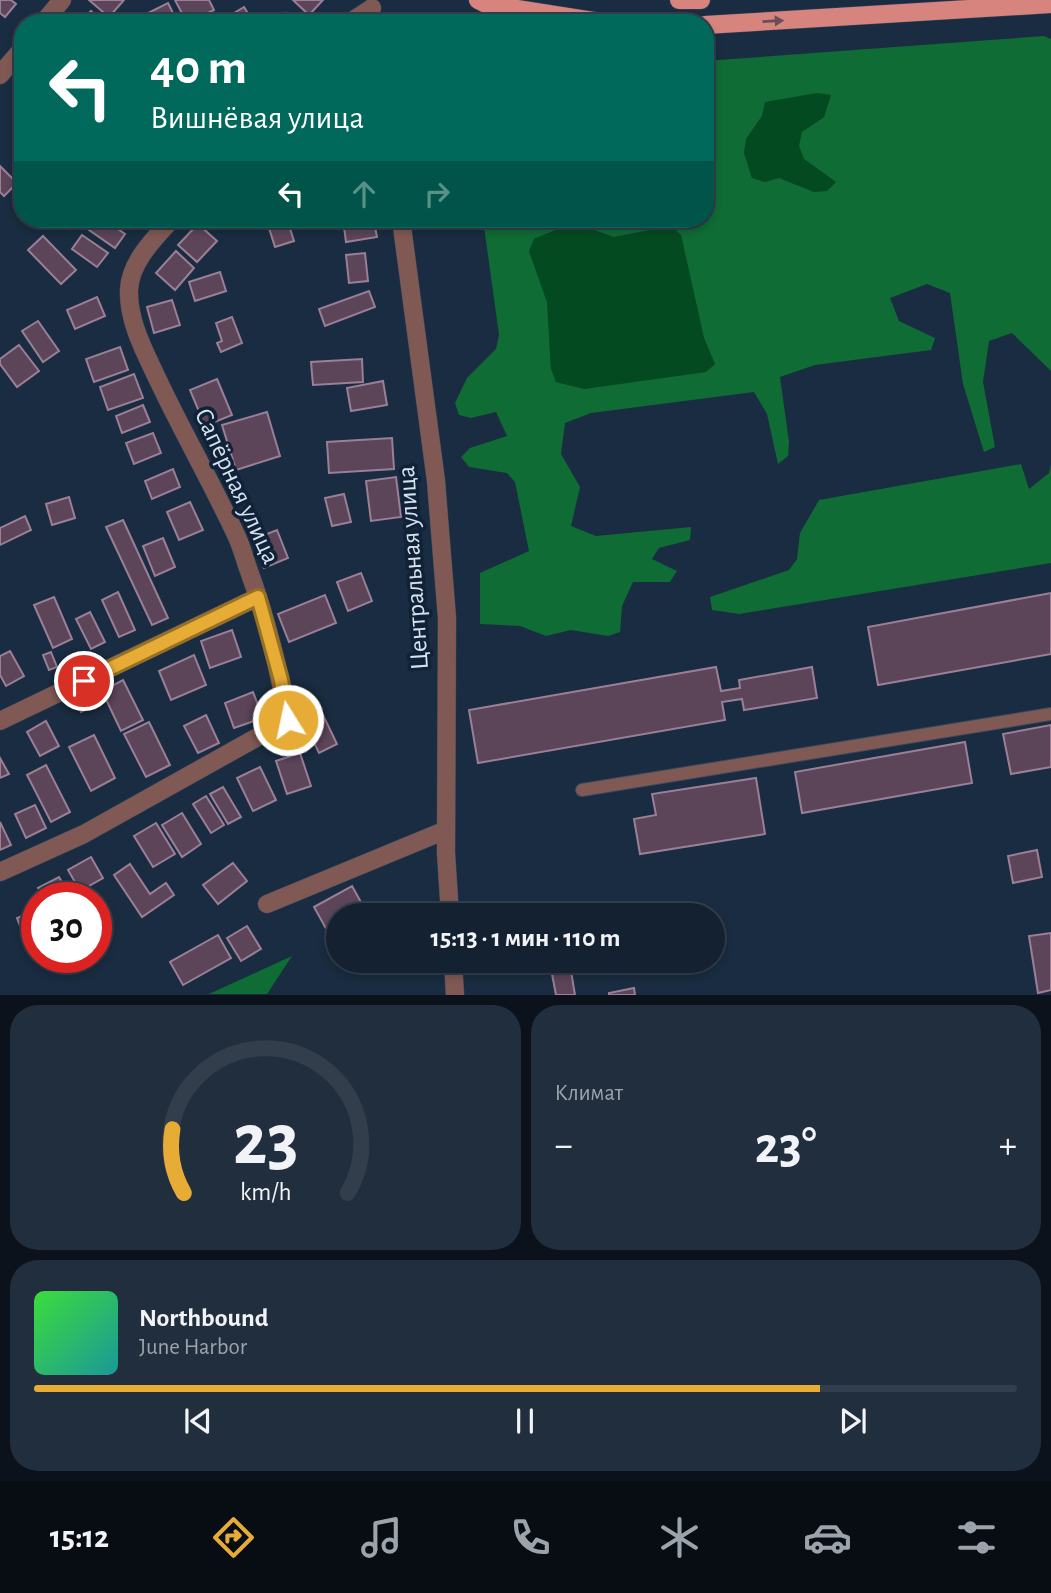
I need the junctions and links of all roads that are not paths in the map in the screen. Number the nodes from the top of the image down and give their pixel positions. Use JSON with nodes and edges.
{"nodes":[{"id":1,"x":62,"y":0,"type":"edge"},
{"id":2,"x":478,"y":0,"type":"edge"},
{"id":3,"x":678,"y":0,"type":"edge"},
{"id":4,"x":701,"y":0,"type":"edge"},
{"id":5,"x":1051,"y":4,"type":"edge"},
{"id":6,"x":50,"y":14,"type":"edge"},
{"id":7,"x":549,"y":14,"type":"edge"},
{"id":8,"x":714,"y":24,"type":"edge"},
{"id":9,"x":14,"y":59,"type":"edge"},
{"id":10,"x":0,"y":75,"type":"edge"},
{"id":11,"x":164,"y":228,"type":"edge"},
{"id":12,"x":402,"y":228,"type":"edge"},
{"id":13,"x":258,"y":597,"type":"junction"},
{"id":14,"x":0,"y":700,"type":"edge"},
{"id":15,"x":1051,"y":714,"type":"edge"},
{"id":16,"x":5,"y":719,"type":"edge"},
{"id":17,"x":582,"y":790,"type":"dead end"},
{"id":18,"x":446,"y":830,"type":"junction"},
{"id":19,"x":0,"y":872,"type":"edge"},
{"id":20,"x":449,"y":903,"type":"edge"},
{"id":21,"x":267,"y":904,"type":"dead end"},
{"id":22,"x":454,"y":973,"type":"edge"},
{"id":23,"x":455,"y":995,"type":"edge"}],
"edges":[{"from":1,"to":6,"type":"street"},
{"from":2,"to":7,"type":"main road"},
{"from":3,"to":4,"type":"main road"},
{"from":8,"to":5,"type":"main road","one_way":true},
{"from":9,"to":10,"type":"street"},
{"from":11,"to":13,"type":"street","name":"Сапёрная улица"},
{"from":12,"to":18,"type":"street","name":"Центральная улица"},
{"from":13,"to":16,"type":"street"},
{"from":13,"to":19,"type":"street","name":"Сапёрная улица"},
{"from":14,"to":16,"type":"street"},
{"from":15,"to":17,"type":"lane"},
{"from":18,"to":20,"type":"street","name":"Центральная улица"},
{"from":18,"to":21,"type":"street"},
{"from":22,"to":23,"type":"street"}]}
